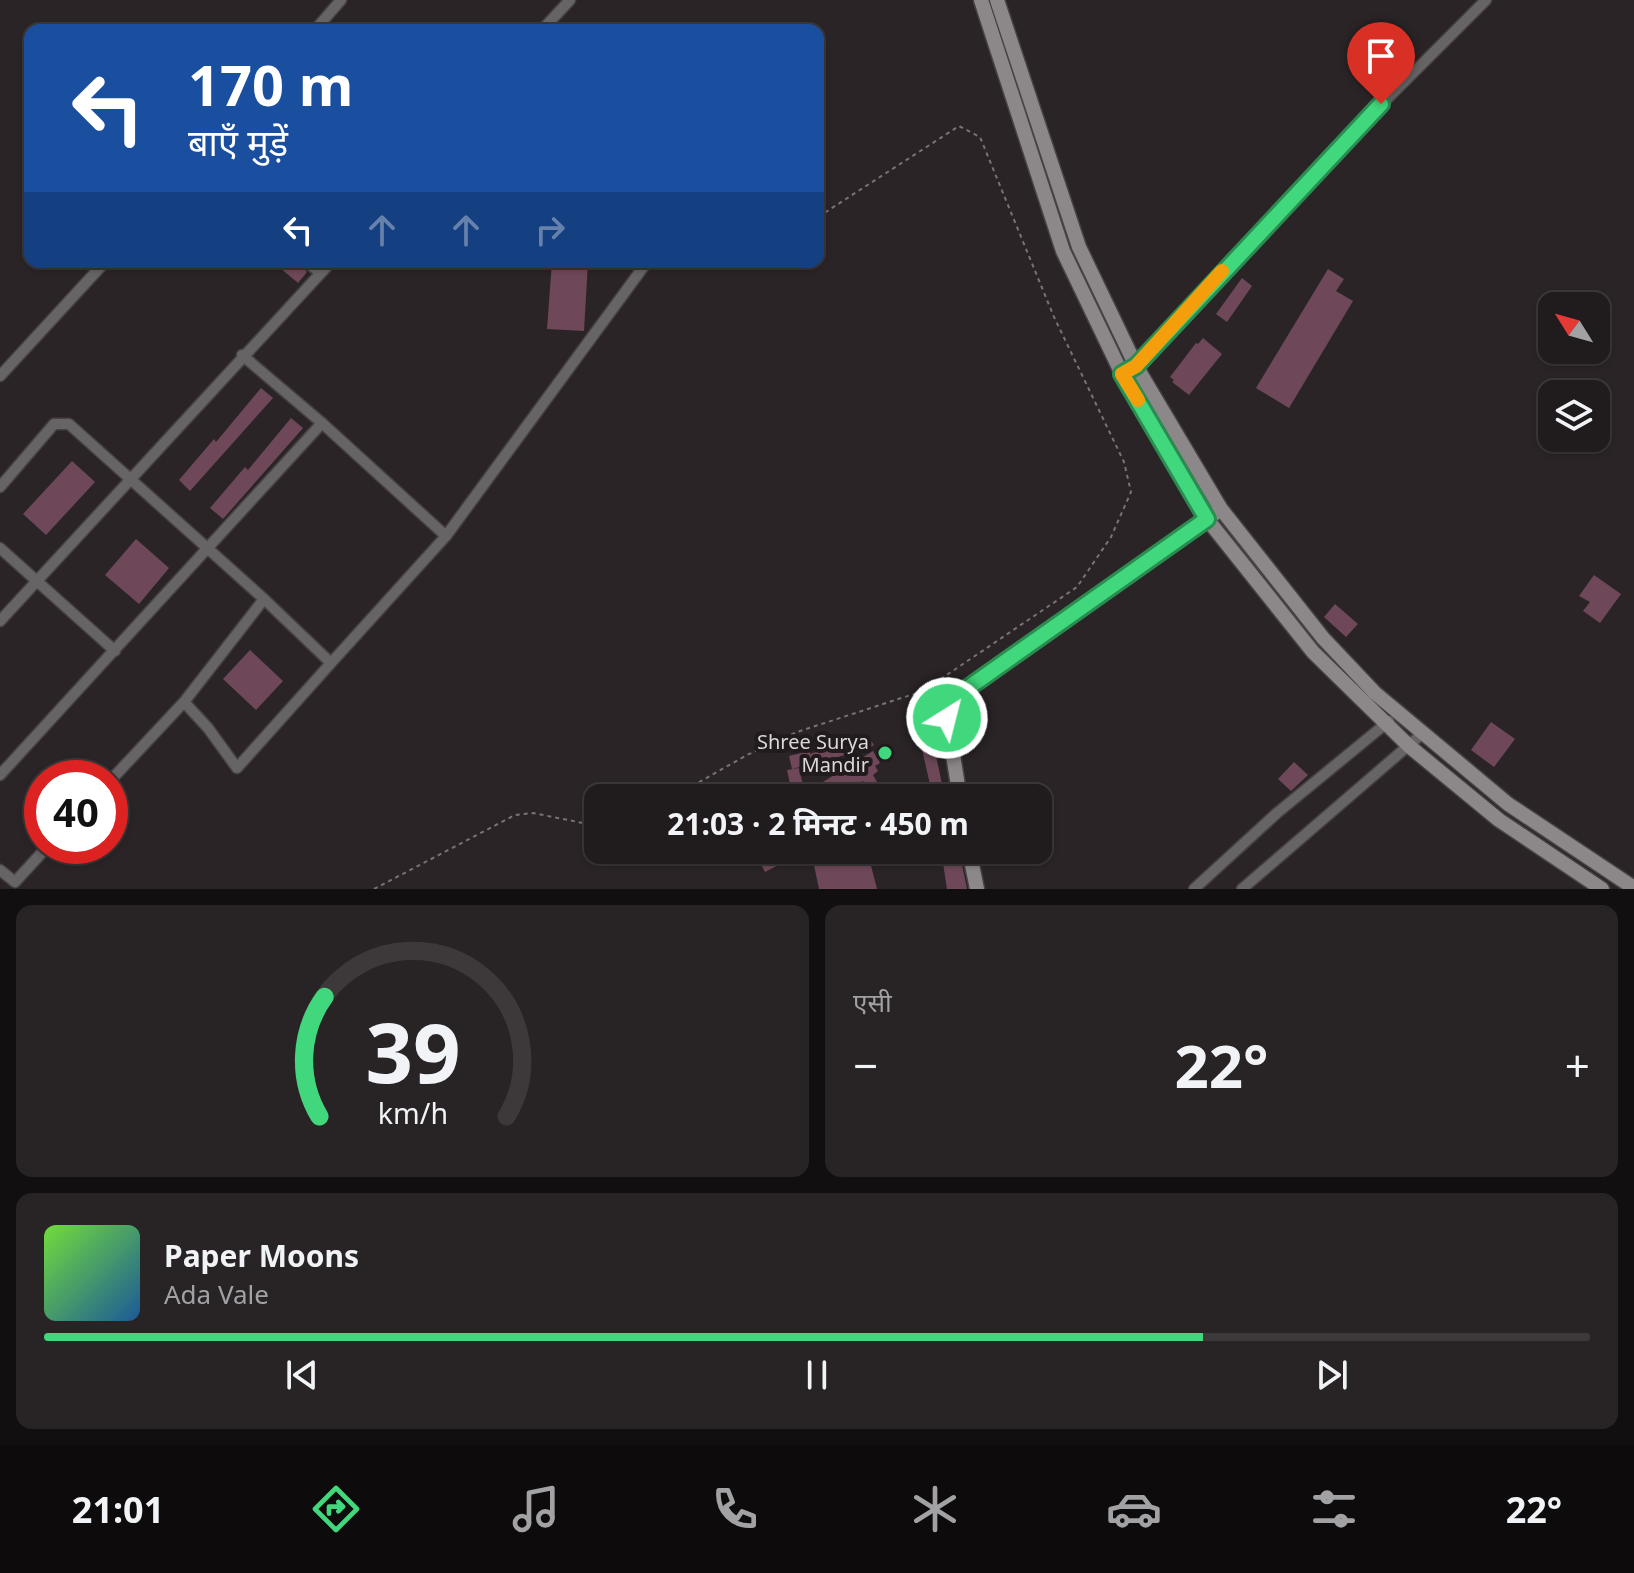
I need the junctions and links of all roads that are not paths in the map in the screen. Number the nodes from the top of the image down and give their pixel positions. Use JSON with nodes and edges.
{"nodes":[{"id":1,"x":341,"y":0,"type":"edge"},
{"id":2,"x":570,"y":0,"type":"edge"},
{"id":3,"x":981,"y":0,"type":"edge"},
{"id":4,"x":997,"y":0,"type":"edge"},
{"id":5,"x":1486,"y":0,"type":"edge"},
{"id":6,"x":320,"y":24,"type":"edge"},
{"id":7,"x":548,"y":24,"type":"edge"},
{"id":8,"x":99,"y":268,"type":"edge"},
{"id":9,"x":314,"y":268,"type":"edge"},
{"id":10,"x":325,"y":268,"type":"edge"},
{"id":11,"x":643,"y":268,"type":"edge"},
{"id":12,"x":320,"y":273,"type":"junction"},
{"id":13,"x":242,"y":355,"type":"junction"},
{"id":14,"x":1136,"y":366,"type":"junction"},
{"id":15,"x":1122,"y":374,"type":"junction"},
{"id":16,"x":0,"y":376,"type":"edge"},
{"id":17,"x":322,"y":423,"type":"junction"},
{"id":18,"x":129,"y":480,"type":"junction"},
{"id":19,"x":0,"y":487,"type":"edge"},
{"id":20,"x":1221,"y":509,"type":"junction"},
{"id":21,"x":1207,"y":519,"type":"junction"},
{"id":22,"x":446,"y":536,"type":"junction"},
{"id":23,"x":0,"y":548,"type":"edge"},
{"id":24,"x":208,"y":549,"type":"junction"},
{"id":25,"x":37,"y":581,"type":"junction"},
{"id":26,"x":264,"y":599,"type":"junction"},
{"id":27,"x":0,"y":621,"type":"edge"},
{"id":28,"x":115,"y":651,"type":"junction"},
{"id":29,"x":331,"y":663,"type":"junction"},
{"id":30,"x":184,"y":702,"type":"junction"},
{"id":31,"x":1399,"y":713,"type":"junction"},
{"id":32,"x":1386,"y":724,"type":"junction"},
{"id":33,"x":1423,"y":733,"type":"junction"},
{"id":34,"x":1409,"y":746,"type":"junction"},
{"id":35,"x":128,"y":762,"type":"edge"},
{"id":36,"x":0,"y":775,"type":"edge"},
{"id":37,"x":958,"y":784,"type":"edge"},
{"id":38,"x":32,"y":864,"type":"edge"},
{"id":39,"x":972,"y":864,"type":"edge"},
{"id":40,"x":0,"y":870,"type":"edge"},
{"id":41,"x":1634,"y":888,"type":"edge"},
{"id":42,"x":977,"y":889,"type":"edge"},
{"id":43,"x":1194,"y":889,"type":"edge"},
{"id":44,"x":1242,"y":889,"type":"edge"},
{"id":45,"x":1602,"y":889,"type":"edge"}],
"edges":[{"from":1,"to":6,"type":"street"},
{"from":2,"to":7,"type":"street"},
{"from":3,"to":15,"type":"street"},
{"from":4,"to":14,"type":"street"},
{"from":5,"to":14,"type":"street"},
{"from":8,"to":16,"type":"street"},
{"from":9,"to":12,"type":"street"},
{"from":10,"to":12,"type":"street"},
{"from":11,"to":22,"type":"street"},
{"from":12,"to":13,"type":"street"},
{"from":13,"to":17,"type":"street"},
{"from":13,"to":18,"type":"street"},
{"from":14,"to":15,"type":"street"},
{"from":14,"to":20,"type":"street"},
{"from":15,"to":21,"type":"street"},
{"from":17,"to":22,"type":"street"},
{"from":17,"to":24,"type":"street"},
{"from":18,"to":19,"type":"street"},
{"from":18,"to":24,"type":"street"},
{"from":18,"to":25,"type":"street"},
{"from":20,"to":21,"type":"street"},
{"from":20,"to":31,"type":"street"},
{"from":21,"to":32,"type":"street"},
{"from":21,"to":37,"type":"street"},
{"from":22,"to":29,"type":"street"},
{"from":23,"to":25,"type":"street"},
{"from":24,"to":26,"type":"street"},
{"from":24,"to":28,"type":"street"},
{"from":25,"to":27,"type":"street"},
{"from":25,"to":28,"type":"street"},
{"from":26,"to":29,"type":"street"},
{"from":26,"to":30,"type":"street"},
{"from":28,"to":36,"type":"street"},
{"from":29,"to":30,"type":"street"},
{"from":30,"to":35,"type":"street"},
{"from":31,"to":32,"type":"street"},
{"from":31,"to":33,"type":"street"},
{"from":32,"to":34,"type":"street"},
{"from":32,"to":43,"type":"street"},
{"from":33,"to":34,"type":"street"},
{"from":33,"to":41,"type":"street"},
{"from":34,"to":44,"type":"street"},
{"from":34,"to":45,"type":"street"},
{"from":38,"to":40,"type":"street"},
{"from":39,"to":42,"type":"street"}]}
